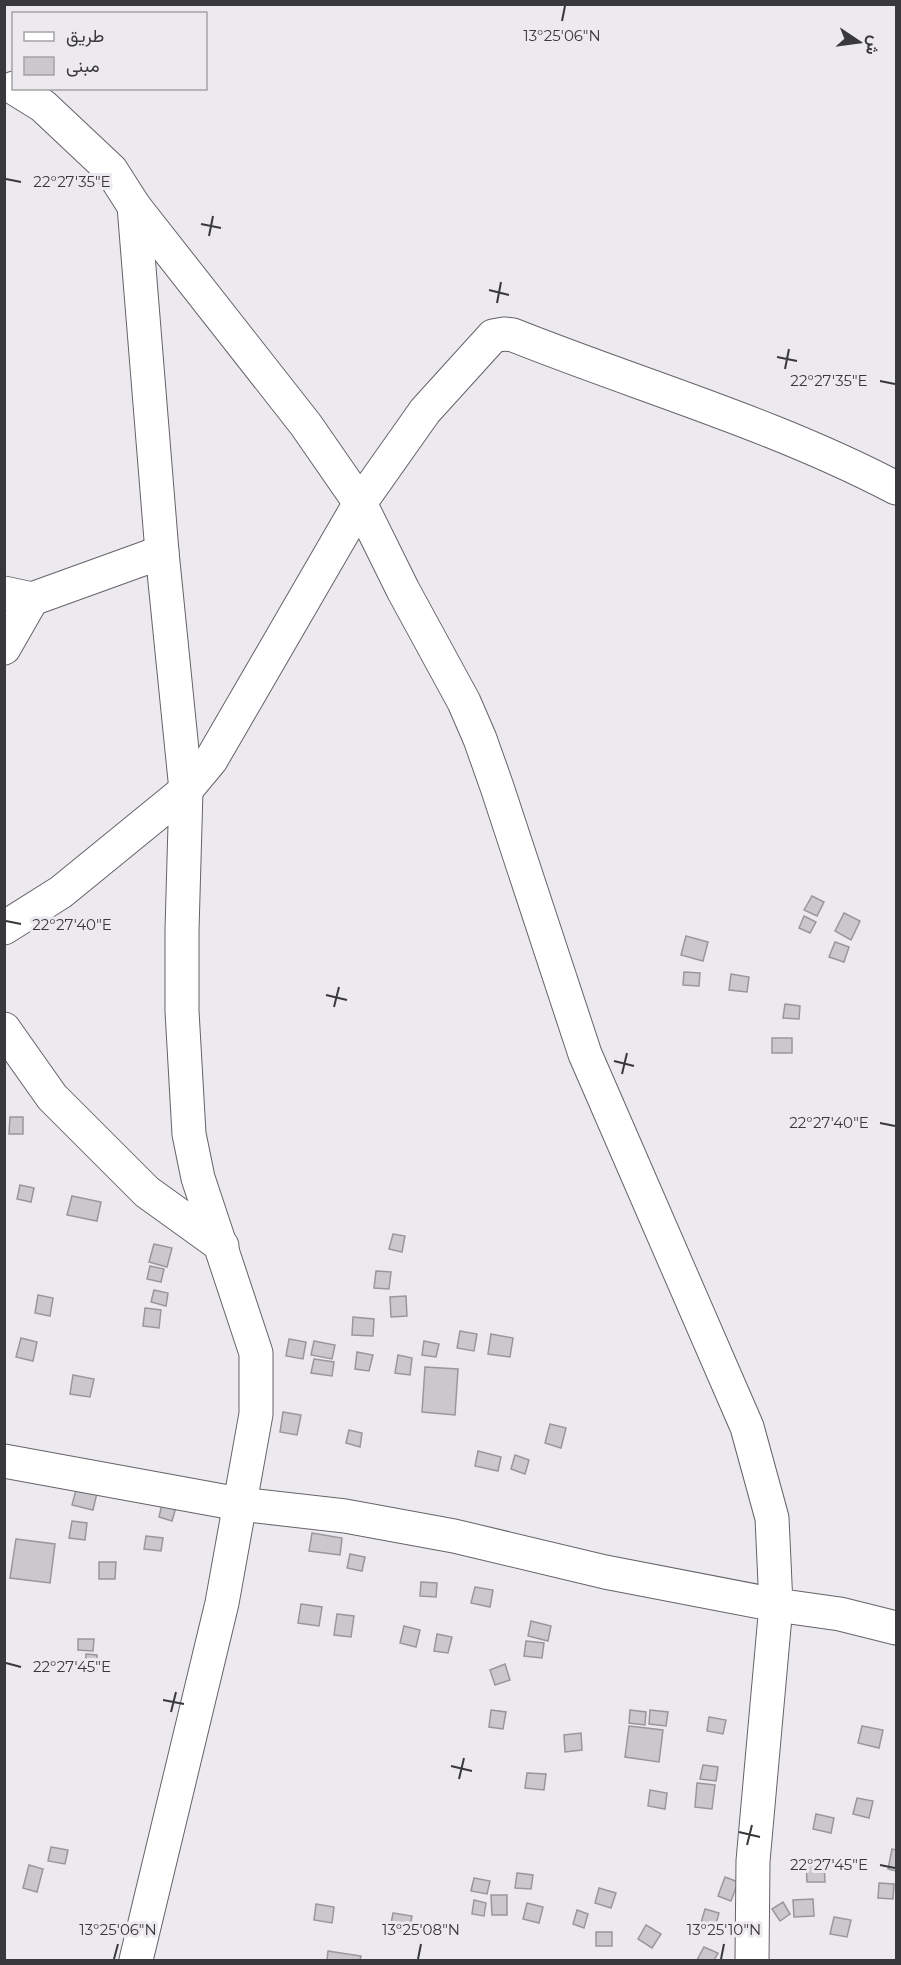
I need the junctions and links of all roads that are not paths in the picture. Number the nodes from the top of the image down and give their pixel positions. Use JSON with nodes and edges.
{"nodes":[{"id":1,"x":17,"y":90,"type":"edge"},
{"id":2,"x":134,"y":207,"type":"junction"},
{"id":3,"x":897,"y":488,"type":"edge"},
{"id":4,"x":360,"y":503,"type":"junction"},
{"id":5,"x":162,"y":552,"type":"junction"},
{"id":6,"x":18,"y":596,"type":"edge"},
{"id":7,"x":4,"y":648,"type":"edge"},
{"id":8,"x":186,"y":790,"type":"junction"},
{"id":9,"x":4,"y":928,"type":"edge"},
{"id":10,"x":4,"y":1029,"type":"edge"},
{"id":11,"x":222,"y":1246,"type":"junction"},
{"id":12,"x":4,"y":1461,"type":"edge"},
{"id":13,"x":239,"y":1504,"type":"junction"},
{"id":14,"x":776,"y":1605,"type":"junction"},
{"id":15,"x":897,"y":1628,"type":"edge"},
{"id":16,"x":136,"y":1960,"type":"edge"},
{"id":17,"x":752,"y":1960,"type":"edge"}],
"edges":[{"from":1,"to":2,"type":"street"},
{"from":2,"to":4,"type":"street"},
{"from":2,"to":5,"type":"street"},
{"from":3,"to":4,"type":"street"},
{"from":4,"to":8,"type":"street"},
{"from":4,"to":14,"type":"street"},
{"from":5,"to":6,"type":"street"},
{"from":5,"to":8,"type":"street"},
{"from":6,"to":7,"type":"street"},
{"from":8,"to":9,"type":"street"},
{"from":8,"to":11,"type":"street"},
{"from":10,"to":11,"type":"street"},
{"from":11,"to":13,"type":"street"},
{"from":12,"to":13,"type":"street"},
{"from":13,"to":14,"type":"street"},
{"from":13,"to":16,"type":"street"},
{"from":14,"to":15,"type":"street"},
{"from":14,"to":17,"type":"street"}]}
